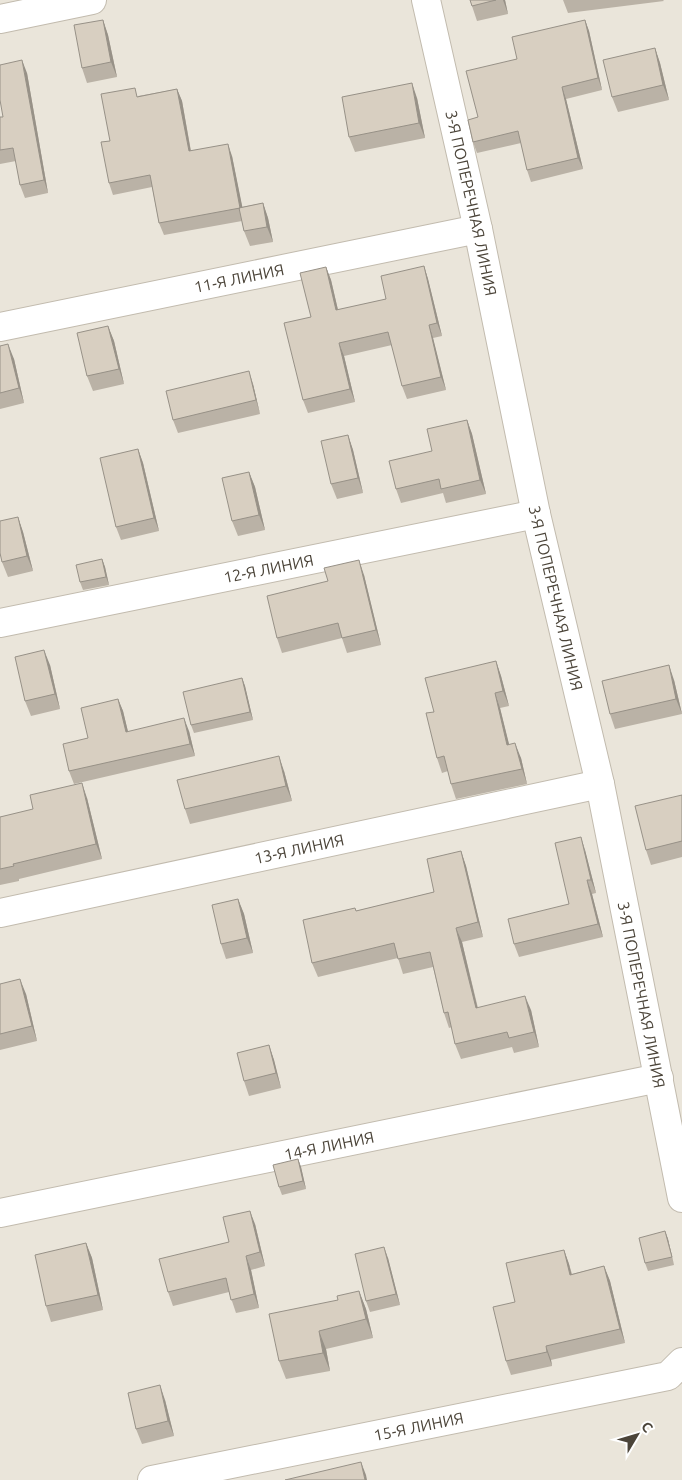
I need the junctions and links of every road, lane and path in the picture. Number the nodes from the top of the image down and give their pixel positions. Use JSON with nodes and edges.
{"nodes":[{"id":1,"x":92,"y":0,"type":"edge"},
{"id":2,"x":426,"y":0,"type":"edge"},
{"id":3,"x":0,"y":19,"type":"edge"},
{"id":4,"x":478,"y":229,"type":"junction"},
{"id":5,"x":0,"y":327,"type":"edge"},
{"id":6,"x":536,"y":514,"type":"junction"},
{"id":7,"x":0,"y":623,"type":"edge"},
{"id":8,"x":600,"y":784,"type":"junction"},
{"id":9,"x":0,"y":913,"type":"edge"},
{"id":10,"x":659,"y":1078,"type":"junction"},
{"id":11,"x":682,"y":1198,"type":"edge"},
{"id":12,"x":0,"y":1213,"type":"edge"},
{"id":13,"x":682,"y":1362,"type":"edge"},
{"id":14,"x":152,"y":1480,"type":"edge"}],
"edges":[{"from":1,"to":3,"type":"street"},
{"from":2,"to":4,"type":"street","name":"3-Я ПОПЕРЕЧНАЯ ЛИНИЯ"},
{"from":4,"to":5,"type":"street","name":"11-Я ЛИНИЯ"},
{"from":4,"to":6,"type":"street","name":"3-Я ПОПЕРЕЧНАЯ ЛИНИЯ"},
{"from":6,"to":7,"type":"street","name":"12-Я ЛИНИЯ"},
{"from":6,"to":8,"type":"street","name":"3-Я ПОПЕРЕЧНАЯ ЛИНИЯ"},
{"from":8,"to":9,"type":"street","name":"13-Я ЛИНИЯ"},
{"from":8,"to":10,"type":"street","name":"3-Я ПОПЕРЕЧНАЯ ЛИНИЯ"},
{"from":10,"to":11,"type":"street","name":"3-Я ПОПЕРЕЧНАЯ ЛИНИЯ"},
{"from":10,"to":12,"type":"street","name":"14-Я ЛИНИЯ"},
{"from":13,"to":14,"type":"street","name":"15-Я ЛИНИЯ"}]}
